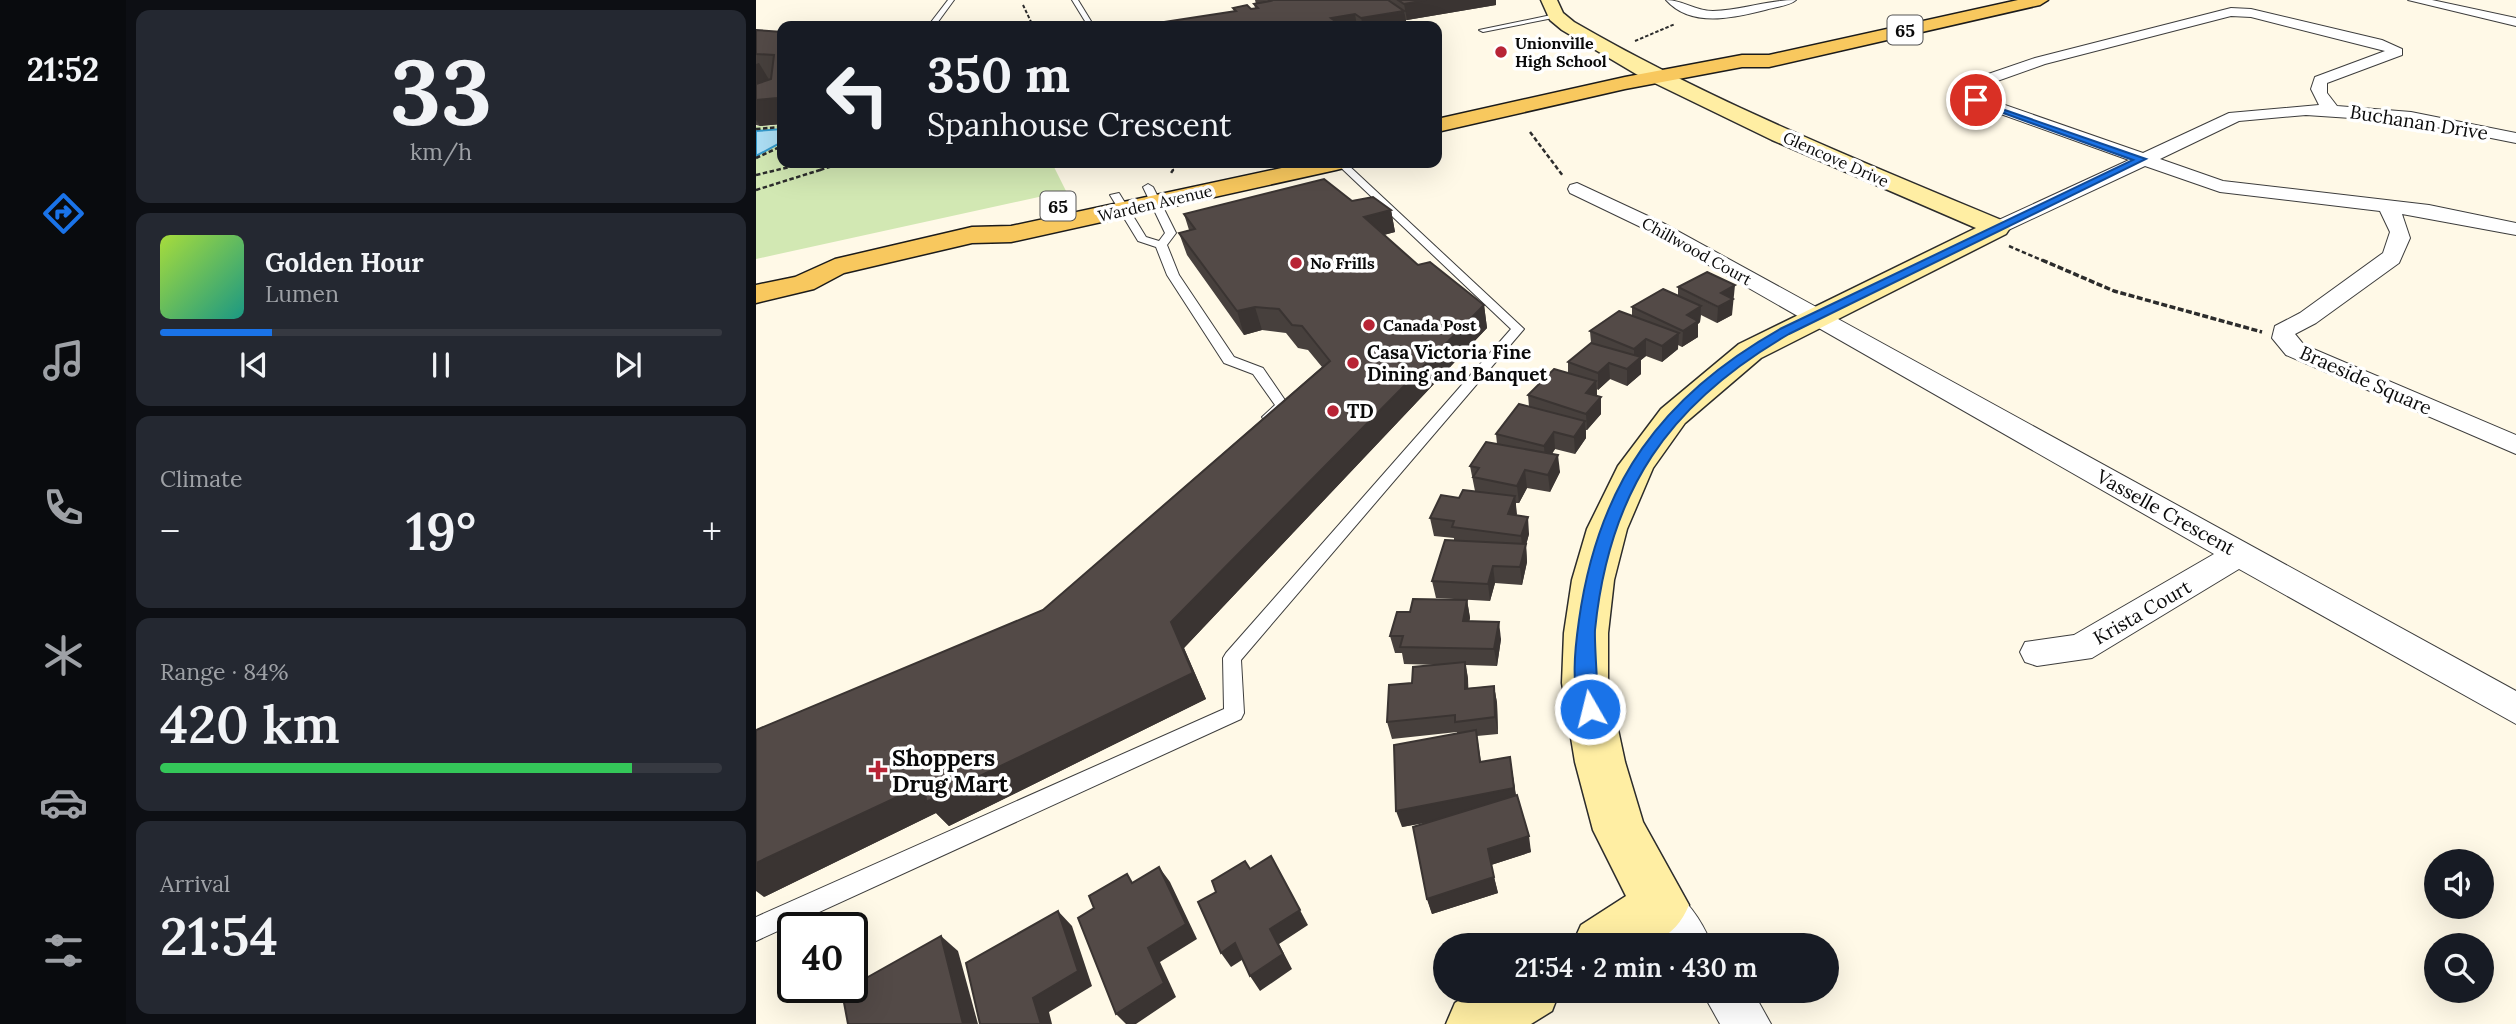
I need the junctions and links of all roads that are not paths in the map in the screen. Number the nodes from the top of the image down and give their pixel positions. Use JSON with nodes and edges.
{"nodes":[{"id":1,"x":951,"y":0,"type":"edge"},
{"id":2,"x":1075,"y":0,"type":"edge"},
{"id":3,"x":1672,"y":0,"type":"edge"},
{"id":4,"x":1790,"y":0,"type":"edge"},
{"id":5,"x":2040,"y":0,"type":"edge"},
{"id":6,"x":2414,"y":0,"type":"edge"},
{"id":7,"x":1553,"y":8,"type":"edge"},
{"id":8,"x":935,"y":21,"type":"edge"},
{"id":9,"x":1088,"y":21,"type":"edge"},
{"id":10,"x":2516,"y":22,"type":"edge"},
{"id":11,"x":1483,"y":30,"type":"dead end"},
{"id":12,"x":1668,"y":82,"type":"junction"},
{"id":13,"x":2331,"y":109,"type":"junction"},
{"id":14,"x":1442,"y":125,"type":"edge"},
{"id":15,"x":2516,"y":138,"type":"edge"},
{"id":16,"x":1442,"y":140,"type":"edge"},
{"id":17,"x":2141,"y":159,"type":"junction"},
{"id":18,"x":1246,"y":168,"type":"edge"},
{"id":19,"x":1310,"y":168,"type":"edge"},
{"id":20,"x":1344,"y":168,"type":"edge"},
{"id":21,"x":1577,"y":190,"type":"road end"},
{"id":22,"x":1152,"y":195,"type":"junction"},
{"id":23,"x":1119,"y":202,"type":"junction"},
{"id":24,"x":2386,"y":206,"type":"junction"},
{"id":25,"x":2516,"y":229,"type":"edge"},
{"id":26,"x":2002,"y":237,"type":"junction"},
{"id":27,"x":1161,"y":245,"type":"junction"},
{"id":28,"x":835,"y":267,"type":"junction"},
{"id":29,"x":756,"y":275,"type":"edge"},
{"id":30,"x":756,"y":294,"type":"edge"},
{"id":31,"x":1815,"y":317,"type":"junction"},
{"id":32,"x":1256,"y":430,"type":"edge"},
{"id":33,"x":2516,"y":445,"type":"edge"},
{"id":34,"x":2241,"y":553,"type":"junction"},
{"id":35,"x":2037,"y":652,"type":"dead end"},
{"id":36,"x":2516,"y":709,"type":"edge"},
{"id":37,"x":1676,"y":925,"type":"edge"},
{"id":38,"x":756,"y":929,"type":"edge"},
{"id":39,"x":1646,"y":933,"type":"edge"},
{"id":40,"x":1510,"y":1003,"type":"edge"},
{"id":41,"x":1733,"y":1003,"type":"edge"},
{"id":42,"x":1476,"y":1024,"type":"edge"},
{"id":43,"x":1748,"y":1024,"type":"edge"}],
"edges":[{"from":1,"to":8,"type":"lane"},
{"from":2,"to":9,"type":"lane"},
{"from":3,"to":4,"type":"street"},
{"from":5,"to":12,"type":"main road","number":"65"},
{"from":6,"to":10,"type":"street"},
{"from":7,"to":11,"type":"lane"},
{"from":7,"to":12,"type":"street","name":"Glencove Drive"},
{"from":12,"to":14,"type":"main road","number":"65"},
{"from":12,"to":16,"type":"main road","number":"65"},
{"from":12,"to":26,"type":"street","name":"Glencove Drive"},
{"from":13,"to":15,"type":"street","name":"Buchanan Drive"},
{"from":13,"to":17,"type":"street","name":"Buchanan Drive"},
{"from":13,"to":17,"type":"street"},
{"from":17,"to":24,"type":"street"},
{"from":17,"to":26,"type":"street","name":"Buchanan Drive"},
{"from":18,"to":22,"type":"main road","name":"Warden Avenue","number":"65"},
{"from":19,"to":22,"type":"main road","name":"Warden Avenue","number":"65"},
{"from":20,"to":38,"type":"lane"},
{"from":21,"to":31,"type":"street","name":"Chillwood Court"},
{"from":22,"to":23,"type":"main road","name":"Warden Avenue","number":"65"},
{"from":22,"to":27,"type":"lane"},
{"from":23,"to":27,"type":"lane"},
{"from":23,"to":28,"type":"main road","name":"Warden Avenue","number":"65"},
{"from":24,"to":25,"type":"street"},
{"from":24,"to":33,"type":"street","name":"Braeside Square"},
{"from":26,"to":31,"type":"street","name":"Buchanan Drive"},
{"from":27,"to":32,"type":"lane"},
{"from":28,"to":29,"type":"main road","name":"Warden Avenue","number":"65"},
{"from":28,"to":30,"type":"main road","name":"Warden Avenue","number":"65"},
{"from":31,"to":34,"type":"street","name":"Vasselle Crescent"},
{"from":31,"to":37,"type":"street","name":"Buchanan Drive"},
{"from":34,"to":35,"type":"street","name":"Krista Court"},
{"from":34,"to":36,"type":"street","name":"Vasselle Crescent"},
{"from":37,"to":39,"type":"street"},
{"from":40,"to":42,"type":"street"},
{"from":41,"to":43,"type":"street"}]}
